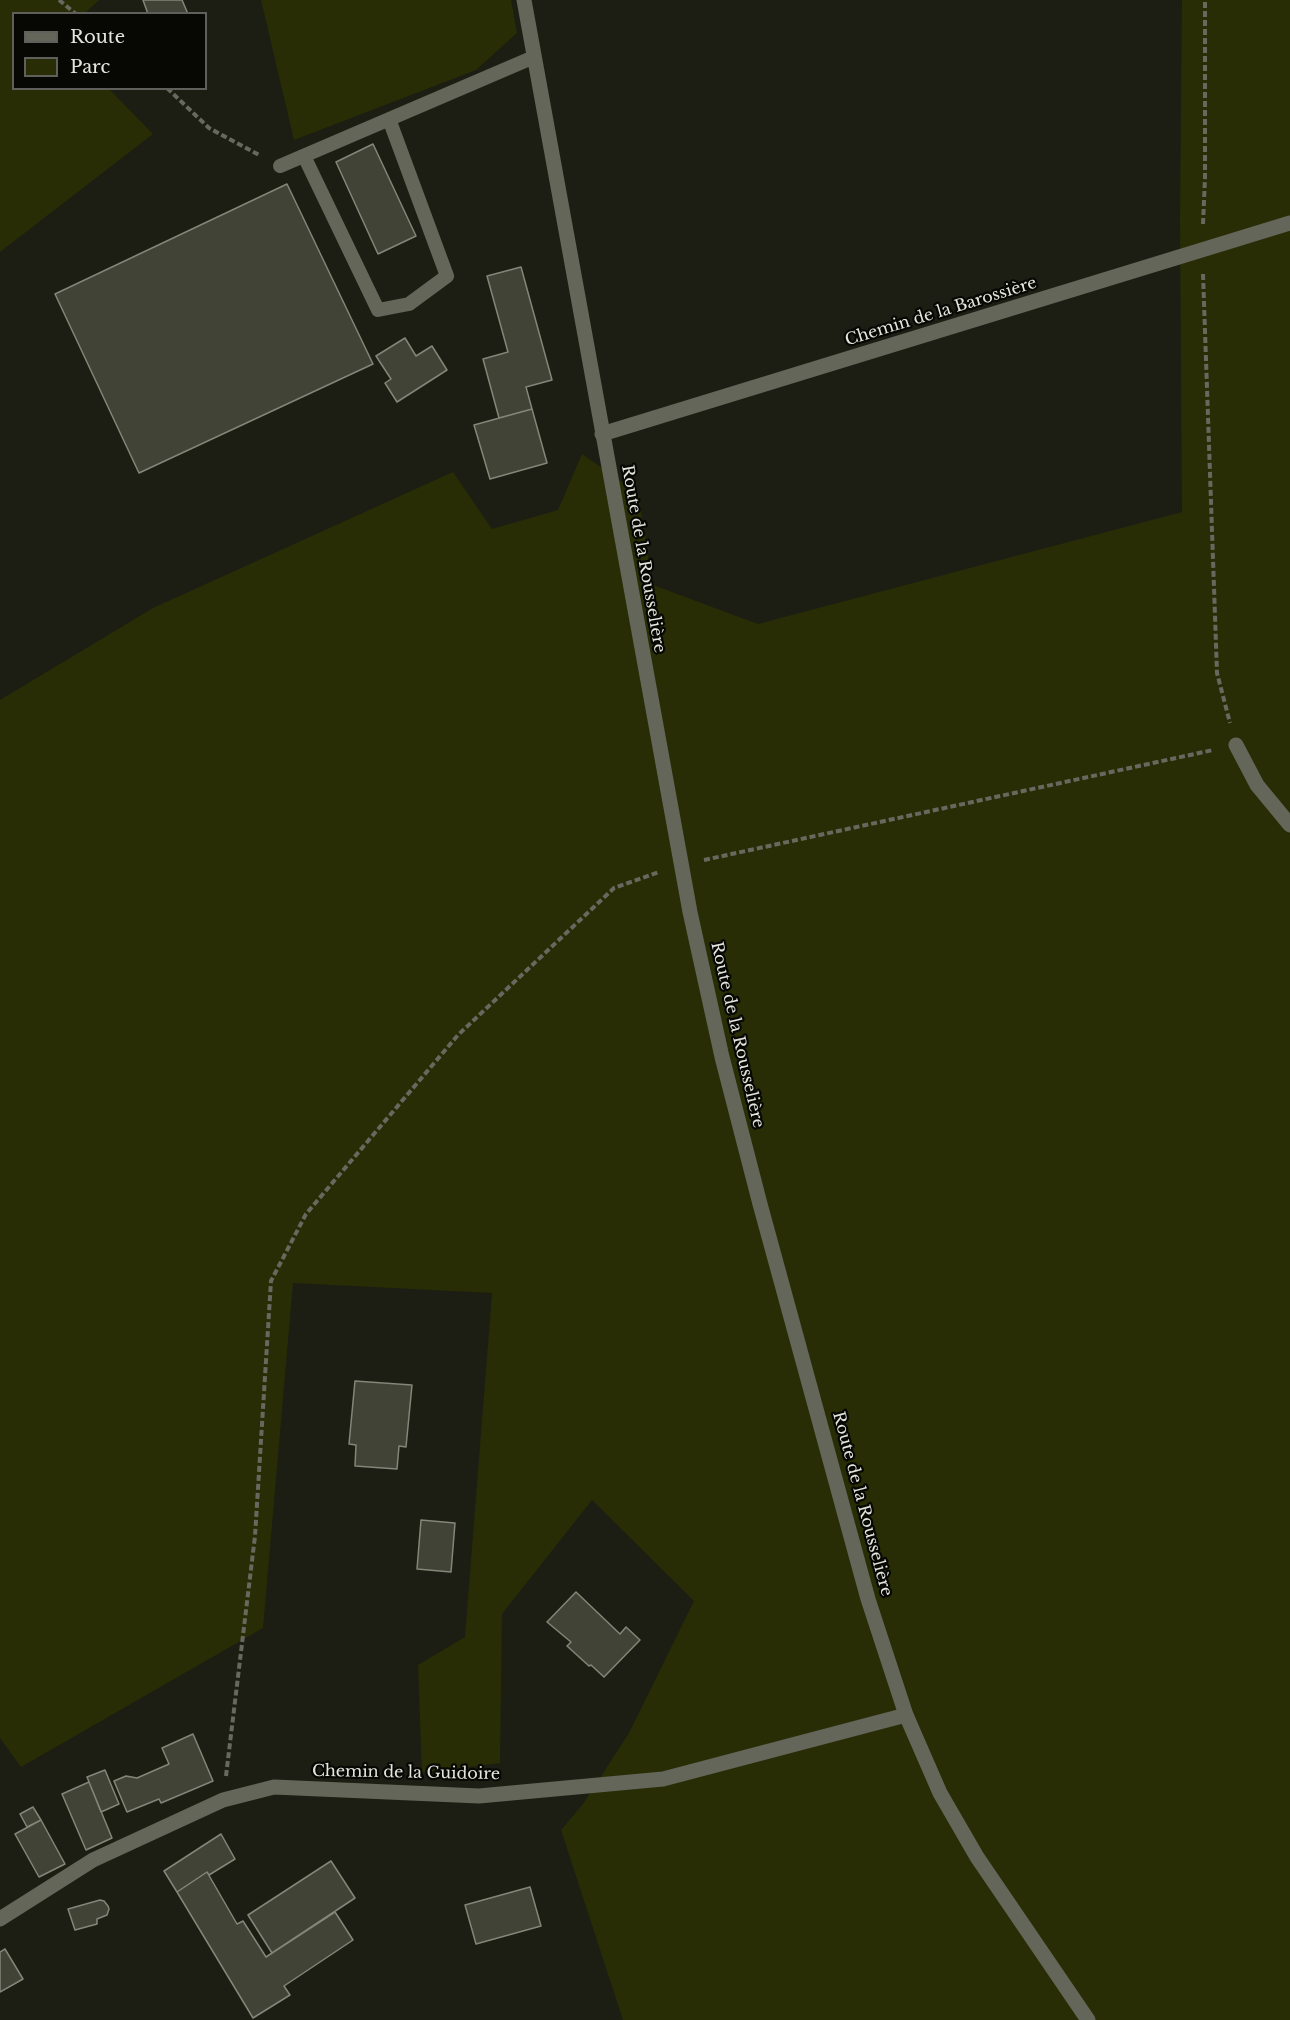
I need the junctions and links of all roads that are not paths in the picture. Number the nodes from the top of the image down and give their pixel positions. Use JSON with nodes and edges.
{"nodes":[{"id":1,"x":524,"y":0,"type":"edge"},
{"id":2,"x":534,"y":57,"type":"junction"},
{"id":3,"x":388,"y":119,"type":"junction"},
{"id":4,"x":304,"y":156,"type":"junction"},
{"id":5,"x":280,"y":166,"type":"road end"},
{"id":6,"x":1290,"y":223,"type":"edge"},
{"id":7,"x":602,"y":434,"type":"junction"},
{"id":8,"x":1236,"y":745,"type":"road end"},
{"id":9,"x":1290,"y":825,"type":"edge"},
{"id":10,"x":906,"y":1715,"type":"junction"},
{"id":11,"x":0,"y":1919,"type":"edge"},
{"id":12,"x":1088,"y":2020,"type":"edge"}],
"edges":[{"from":1,"to":2,"type":"street","name":"Route de la Rousselière"},
{"from":2,"to":3,"type":"lane"},
{"from":2,"to":7,"type":"street","name":"Route de la Rousselière"},
{"from":3,"to":4,"type":"lane"},
{"from":3,"to":4,"type":"lane"},
{"from":4,"to":5,"type":"lane"},
{"from":6,"to":7,"type":"street","name":"Chemin de la Barossière"},
{"from":7,"to":10,"type":"street","name":"Route de la Rousselière"},
{"from":8,"to":9,"type":"street"},
{"from":10,"to":11,"type":"street","name":"Chemin de la Guidoire"},
{"from":10,"to":12,"type":"street","name":"Route de la Rousselière"}]}
